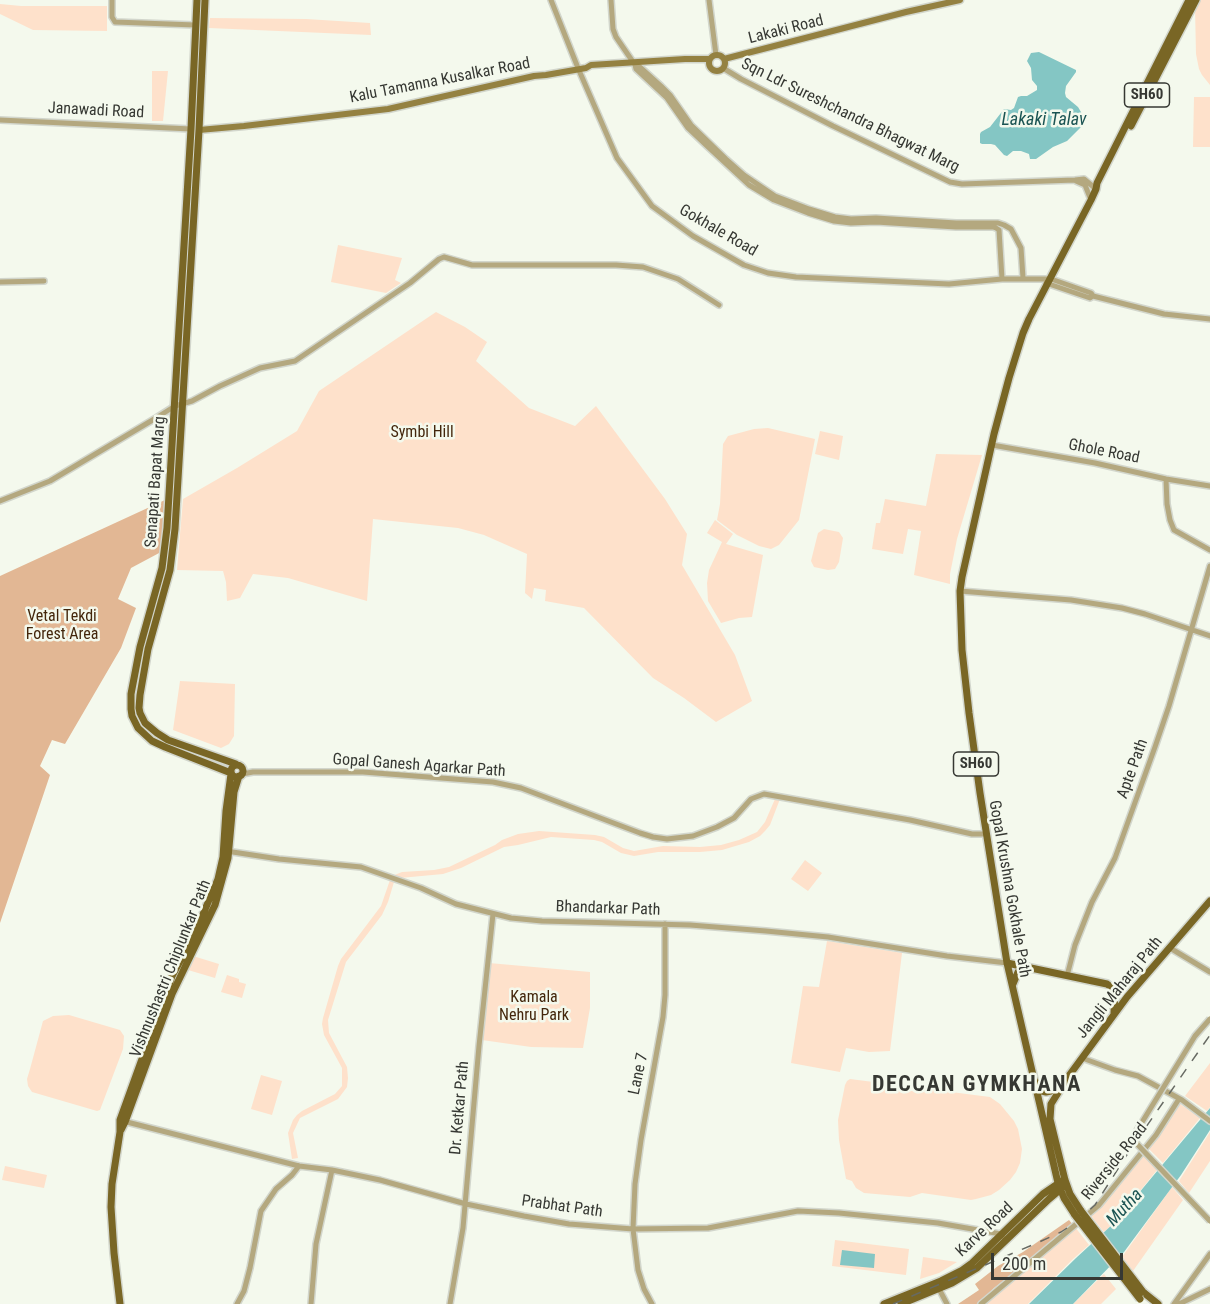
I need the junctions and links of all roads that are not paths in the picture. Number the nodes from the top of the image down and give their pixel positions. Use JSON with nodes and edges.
{"nodes":[{"id":1,"x":112,"y":0,"type":"edge"},
{"id":2,"x":196,"y":0,"type":"edge"},
{"id":3,"x":205,"y":0,"type":"edge"},
{"id":4,"x":551,"y":0,"type":"edge"},
{"id":5,"x":611,"y":0,"type":"edge"},
{"id":6,"x":709,"y":0,"type":"edge"},
{"id":7,"x":960,"y":0,"type":"edge"},
{"id":8,"x":1189,"y":0,"type":"edge"},
{"id":9,"x":1197,"y":0,"type":"edge"},
{"id":10,"x":195,"y":25,"type":"junction"},
{"id":11,"x":724,"y":59,"type":"junction"},
{"id":12,"x":712,"y":60,"type":"junction"},
{"id":13,"x":634,"y":64,"type":"junction"},
{"id":14,"x":578,"y":68,"type":"junction"},
{"id":15,"x":723,"y":68,"type":"junction"},
{"id":16,"x":0,"y":120,"type":"edge"},
{"id":17,"x":195,"y":129,"type":"junction"},
{"id":18,"x":1084,"y":178,"type":"junction"},
{"id":19,"x":1102,"y":179,"type":"junction"},
{"id":20,"x":1075,"y":180,"type":"junction"},
{"id":21,"x":1096,"y":189,"type":"junction"},
{"id":22,"x":1091,"y":200,"type":"junction"},
{"id":23,"x":796,"y":206,"type":"junction"},
{"id":24,"x":1023,"y":278,"type":"junction"},
{"id":25,"x":1002,"y":279,"type":"junction"},
{"id":26,"x":44,"y":281,"type":"dead end"},
{"id":27,"x":0,"y":282,"type":"edge"},
{"id":28,"x":1050,"y":282,"type":"junction"},
{"id":29,"x":718,"y":305,"type":"dead end"},
{"id":30,"x":1210,"y":319,"type":"edge"},
{"id":31,"x":183,"y":402,"type":"junction"},
{"id":32,"x":175,"y":405,"type":"junction"},
{"id":33,"x":992,"y":445,"type":"junction"},
{"id":34,"x":1166,"y":479,"type":"junction"},
{"id":35,"x":1210,"y":486,"type":"edge"},
{"id":36,"x":0,"y":501,"type":"edge"},
{"id":37,"x":1210,"y":550,"type":"edge"},
{"id":38,"x":1210,"y":566,"type":"edge"},
{"id":39,"x":960,"y":591,"type":"junction"},
{"id":40,"x":1191,"y":630,"type":"junction"},
{"id":41,"x":1210,"y":636,"type":"edge"},
{"id":42,"x":237,"y":771,"type":"junction"},
{"id":43,"x":986,"y":834,"type":"junction"},
{"id":44,"x":226,"y":851,"type":"junction"},
{"id":45,"x":1210,"y":901,"type":"edge"},
{"id":46,"x":493,"y":914,"type":"junction"},
{"id":47,"x":665,"y":924,"type":"junction"},
{"id":48,"x":1170,"y":948,"type":"junction"},
{"id":49,"x":1005,"y":964,"type":"junction"},
{"id":50,"x":1026,"y":967,"type":"junction"},
{"id":51,"x":1207,"y":970,"type":"edge"},
{"id":52,"x":1067,"y":976,"type":"junction"},
{"id":53,"x":1012,"y":986,"type":"junction"},
{"id":54,"x":1114,"y":1015,"type":"junction"},
{"id":55,"x":1210,"y":1019,"type":"edge"},
{"id":56,"x":1082,"y":1058,"type":"junction"},
{"id":57,"x":1033,"y":1073,"type":"junction"},
{"id":58,"x":1064,"y":1082,"type":"junction"},
{"id":59,"x":1180,"y":1099,"type":"junction"},
{"id":60,"x":1210,"y":1120,"type":"edge"},
{"id":61,"x":123,"y":1121,"type":"junction"},
{"id":62,"x":298,"y":1166,"type":"junction"},
{"id":63,"x":332,"y":1170,"type":"junction"},
{"id":64,"x":1056,"y":1170,"type":"junction"},
{"id":65,"x":1062,"y":1185,"type":"junction"},
{"id":66,"x":1046,"y":1196,"type":"junction"},
{"id":67,"x":466,"y":1204,"type":"junction"},
{"id":68,"x":1067,"y":1204,"type":"junction"},
{"id":69,"x":1078,"y":1213,"type":"junction"},
{"id":70,"x":1210,"y":1221,"type":"edge"},
{"id":71,"x":633,"y":1229,"type":"junction"},
{"id":72,"x":1004,"y":1237,"type":"junction"},
{"id":73,"x":1210,"y":1254,"type":"edge"},
{"id":74,"x":936,"y":1287,"type":"junction"},
{"id":75,"x":1210,"y":1289,"type":"edge"},
{"id":76,"x":1191,"y":1301,"type":"edge"},
{"id":77,"x":1142,"y":1302,"type":"edge"},
{"id":78,"x":120,"y":1304,"type":"edge"},
{"id":79,"x":237,"y":1304,"type":"edge"},
{"id":80,"x":311,"y":1304,"type":"edge"},
{"id":81,"x":450,"y":1304,"type":"edge"},
{"id":82,"x":652,"y":1304,"type":"edge"},
{"id":83,"x":884,"y":1304,"type":"edge"},
{"id":84,"x":901,"y":1304,"type":"edge"},
{"id":85,"x":945,"y":1304,"type":"edge"},
{"id":86,"x":981,"y":1304,"type":"edge"},
{"id":87,"x":1158,"y":1304,"type":"edge"},
{"id":88,"x":1174,"y":1304,"type":"edge"},
{"id":89,"x":1179,"y":1304,"type":"edge"}],
"edges":[{"from":1,"to":10,"type":"street"},
{"from":2,"to":10,"type":"main road","name":"Senapati Bapat Marg"},
{"from":3,"to":17,"type":"main road","name":"Senapati Bapat Marg"},
{"from":4,"to":14,"type":"street","name":"Gokhale Road"},
{"from":5,"to":13,"type":"street"},
{"from":6,"to":12,"type":"street"},
{"from":7,"to":11,"type":"main road","name":"Lakaki Road"},
{"from":8,"to":19,"type":"main road","name":"Gopal Krushna Gokhale Path","number":"SH60"},
{"from":9,"to":19,"type":"main road","name":"Gopal Krushna Gokhale Path","number":"SH60"},
{"from":10,"to":17,"type":"main road","name":"Senapati Bapat Marg"},
{"from":11,"to":12,"type":"main road"},
{"from":11,"to":15,"type":"main road"},
{"from":12,"to":13,"type":"main road"},
{"from":12,"to":15,"type":"main road"},
{"from":13,"to":14,"type":"main road"},
{"from":13,"to":23,"type":"street"},
{"from":14,"to":17,"type":"main road","name":"Kalu Tamanna Kusalkar Road"},
{"from":14,"to":25,"type":"street","name":"Gokhale Road"},
{"from":15,"to":20,"type":"street","name":"Sqn Ldr Sureshchandra Bhagwat Marg"},
{"from":16,"to":17,"type":"street","name":"Janawadi Road"},
{"from":17,"to":31,"type":"main road","name":"Senapati Bapat Marg"},
{"from":17,"to":32,"type":"main road","name":"Senapati Bapat Marg"},
{"from":18,"to":19,"type":"street","name":"Sqn Ldr Sureshchandra Bhagwat Marg"},
{"from":18,"to":20,"type":"street","name":"Sqn Ldr Sureshchandra Bhagwat Marg"},
{"from":18,"to":21,"type":"street"},
{"from":19,"to":21,"type":"main road","name":"Gopal Krushna Gokhale Path","number":"SH60"},
{"from":20,"to":22,"type":"street"},
{"from":21,"to":22,"type":"main road","name":"Gopal Krushna Gokhale Path","number":"SH60"},
{"from":21,"to":28,"type":"main road","name":"Gopal Krushna Gokhale Path","number":"SH60"},
{"from":22,"to":28,"type":"main road","name":"Gopal Krushna Gokhale Path","number":"SH60"},
{"from":23,"to":24,"type":"street"},
{"from":23,"to":25,"type":"street"},
{"from":24,"to":25,"type":"street","name":"Gokhale Road"},
{"from":24,"to":28,"type":"street","name":"Gokhale Road"},
{"from":26,"to":27,"type":"street"},
{"from":28,"to":30,"type":"street"},
{"from":28,"to":33,"type":"main road","name":"Gopal Krushna Gokhale Path","number":"SH60"},
{"from":29,"to":31,"type":"street"},
{"from":31,"to":32,"type":"street"},
{"from":31,"to":42,"type":"main road","name":"Senapati Bapat Marg"},
{"from":32,"to":36,"type":"street"},
{"from":32,"to":42,"type":"main road","name":"Senapati Bapat Marg"},
{"from":33,"to":34,"type":"street","name":"Ghole Road"},
{"from":33,"to":39,"type":"main road","name":"Gopal Krushna Gokhale Path","number":"SH60"},
{"from":34,"to":35,"type":"street","name":"Ghole Road"},
{"from":34,"to":37,"type":"street"},
{"from":38,"to":40,"type":"street","name":"Apte Path"},
{"from":39,"to":40,"type":"street"},
{"from":39,"to":43,"type":"main road","name":"Gopal Krushna Gokhale Path","number":"SH60"},
{"from":40,"to":41,"type":"street"},
{"from":40,"to":52,"type":"street","name":"Apte Path"},
{"from":42,"to":43,"type":"street","name":"Gopal Ganesh Agarkar Path"},
{"from":42,"to":44,"type":"main road","name":"Vishnushastri Chiplunkar Path"},
{"from":43,"to":49,"type":"main road","name":"Gopal Krushna Gokhale Path","number":"SH60"},
{"from":44,"to":46,"type":"street","name":"Bhandarkar Path"},
{"from":44,"to":61,"type":"main road","name":"Vishnushastri Chiplunkar Path"},
{"from":45,"to":48,"type":"main road","name":"Jangli Maharaj Path"},
{"from":46,"to":47,"type":"street","name":"Bhandarkar Path"},
{"from":46,"to":67,"type":"street","name":"Dr. Ketkar Path"},
{"from":47,"to":49,"type":"street","name":"Bhandarkar Path"},
{"from":47,"to":71,"type":"street","name":"Lane 7"},
{"from":48,"to":51,"type":"street"},
{"from":48,"to":54,"type":"main road","name":"Jangli Maharaj Path"},
{"from":49,"to":50,"type":"main road"},
{"from":49,"to":53,"type":"main road","name":"Gopal Krushna Gokhale Path","number":"SH60"},
{"from":50,"to":52,"type":"main road"},
{"from":50,"to":53,"type":"main road"},
{"from":52,"to":54,"type":"main road"},
{"from":53,"to":57,"type":"main road","name":"Gopal Krushna Gokhale Path","number":"SH60"},
{"from":54,"to":56,"type":"main road","name":"Jangli Maharaj Path"},
{"from":55,"to":70,"type":"street","bridge":true},
{"from":56,"to":58,"type":"main road","name":"Jangli Maharaj Path"},
{"from":56,"to":59,"type":"street"},
{"from":57,"to":58,"type":"main road"},
{"from":57,"to":64,"type":"main road","name":"Gopal Krushna Gokhale Path","number":"SH60"},
{"from":58,"to":65,"type":"main road","name":"Jangli Maharaj Path"},
{"from":59,"to":60,"type":"street"},
{"from":59,"to":86,"type":"street","name":"Riverside Road"},
{"from":61,"to":62,"type":"street","name":"Prabhat Path"},
{"from":61,"to":78,"type":"main road","name":"Vishnushastri Chiplunkar Path"},
{"from":62,"to":63,"type":"street","name":"Prabhat Path"},
{"from":62,"to":79,"type":"street"},
{"from":63,"to":67,"type":"street","name":"Prabhat Path"},
{"from":63,"to":80,"type":"street"},
{"from":64,"to":65,"type":"main road","name":"Gopal Krushna Gokhale Path","number":"SH60"},
{"from":64,"to":66,"type":"main road"},
{"from":65,"to":66,"type":"main road","name":"Karve Road"},
{"from":65,"to":68,"type":"main road"},
{"from":65,"to":69,"type":"main road"},
{"from":66,"to":68,"type":"main road"},
{"from":66,"to":72,"type":"main road","name":"Karve Road"},
{"from":67,"to":71,"type":"street","name":"Prabhat Path"},
{"from":67,"to":81,"type":"street","name":"Dr. Ketkar Path"},
{"from":68,"to":69,"type":"main road"},
{"from":69,"to":77,"type":"main road","bridge":true},
{"from":69,"to":87,"type":"main road","bridge":true},
{"from":71,"to":72,"type":"street","name":"Prabhat Path"},
{"from":71,"to":82,"type":"street","name":"Lane 7"},
{"from":72,"to":74,"type":"main road","name":"Karve Road"},
{"from":73,"to":88,"type":"street"},
{"from":74,"to":83,"type":"main road","name":"Karve Road"},
{"from":74,"to":84,"type":"main road","name":"Karve Road"},
{"from":74,"to":85,"type":"street"},
{"from":75,"to":76,"type":"street"},
{"from":76,"to":89,"type":"street"}]}
